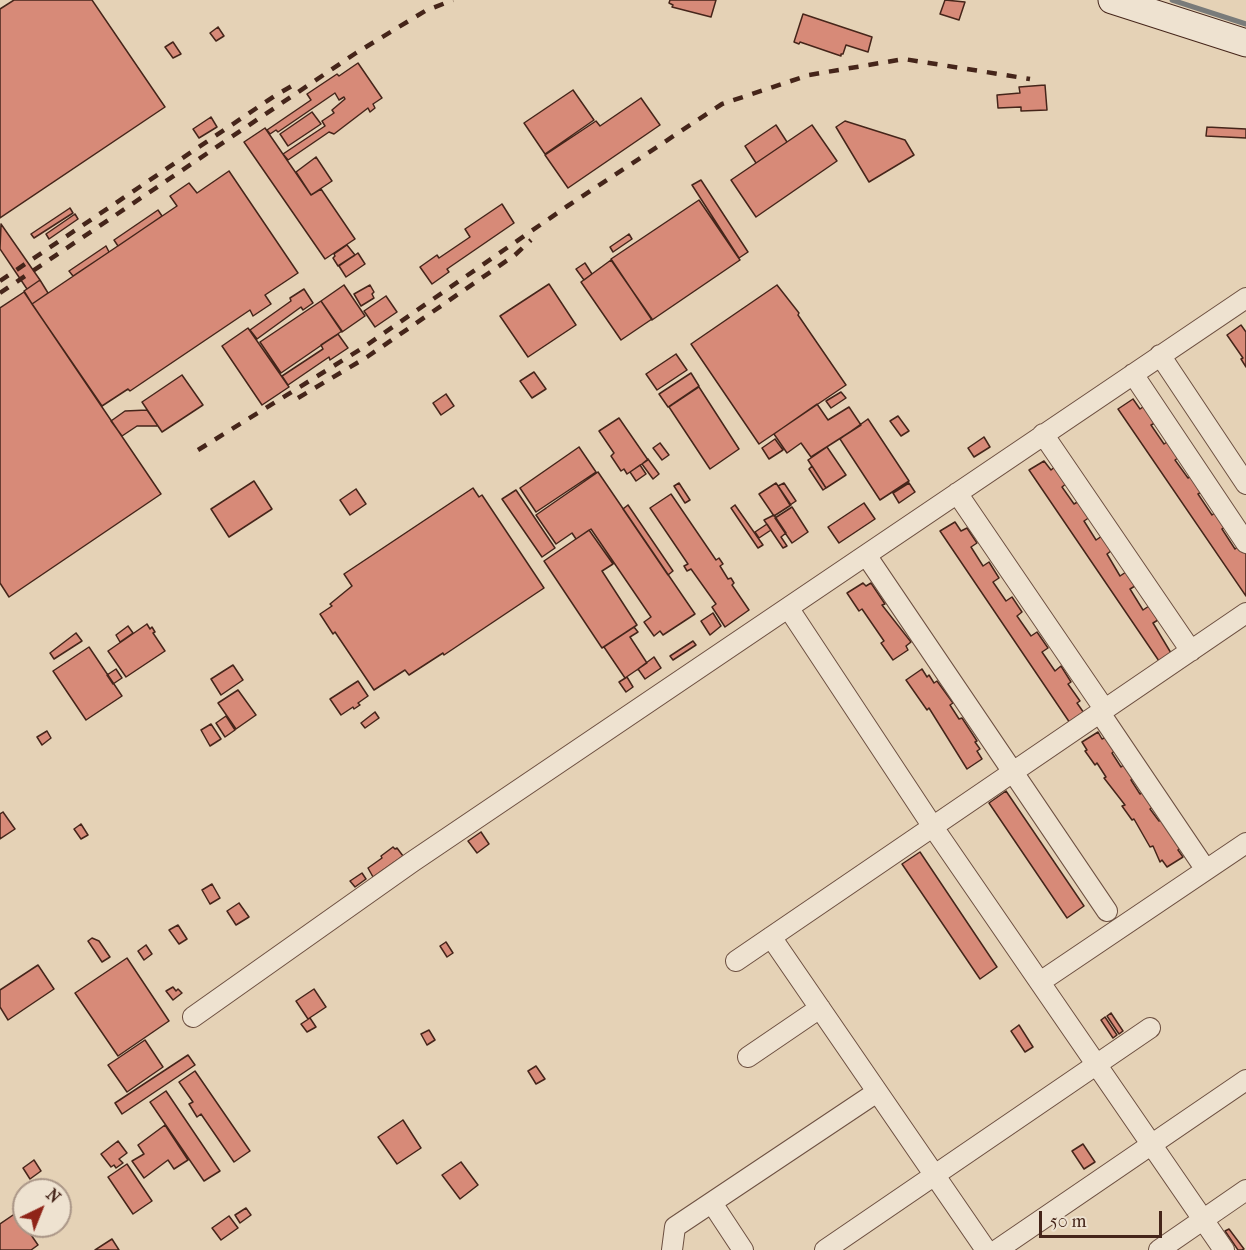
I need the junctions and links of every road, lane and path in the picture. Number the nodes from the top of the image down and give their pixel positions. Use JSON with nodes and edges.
{"nodes":[{"id":1,"x":1112,"y":0,"type":"edge"},
{"id":2,"x":1246,"y":44,"type":"edge"},
{"id":3,"x":1245,"y":302,"type":"edge"},
{"id":4,"x":1160,"y":356,"type":"junction"},
{"id":5,"x":1133,"y":374,"type":"junction"},
{"id":6,"x":1043,"y":435,"type":"junction"},
{"id":7,"x":1244,"y":476,"type":"edge"},
{"id":8,"x":957,"y":493,"type":"junction"},
{"id":9,"x":1246,"y":543,"type":"edge"},
{"id":10,"x":866,"y":555,"type":"junction"},
{"id":11,"x":789,"y":609,"type":"junction"},
{"id":12,"x":1246,"y":613,"type":"edge"},
{"id":13,"x":1191,"y":651,"type":"junction"},
{"id":14,"x":1102,"y":711,"type":"junction"},
{"id":15,"x":1013,"y":772,"type":"junction"},
{"id":16,"x":933,"y":827,"type":"junction"},
{"id":17,"x":1246,"y":843,"type":"edge"},
{"id":18,"x":1206,"y":870,"type":"junction"},
{"id":19,"x":1107,"y":911,"type":"dead end"},
{"id":20,"x":771,"y":937,"type":"junction"},
{"id":21,"x":735,"y":961,"type":"dead end"},
{"id":22,"x":1040,"y":982,"type":"junction"},
{"id":23,"x":820,"y":1008,"type":"junction"},
{"id":24,"x":194,"y":1017,"type":"dead end"},
{"id":25,"x":1150,"y":1028,"type":"dead end"},
{"id":26,"x":748,"y":1057,"type":"dead end"},
{"id":27,"x":1097,"y":1065,"type":"junction"},
{"id":28,"x":1246,"y":1080,"type":"edge"},
{"id":29,"x":877,"y":1092,"type":"junction"},
{"id":30,"x":1152,"y":1144,"type":"junction"},
{"id":31,"x":934,"y":1175,"type":"junction"},
{"id":32,"x":1246,"y":1190,"type":"edge"},
{"id":33,"x":712,"y":1203,"type":"junction"},
{"id":34,"x":1203,"y":1220,"type":"junction"},
{"id":35,"x":672,"y":1250,"type":"edge"},
{"id":36,"x":743,"y":1250,"type":"edge"},
{"id":37,"x":825,"y":1250,"type":"edge"},
{"id":38,"x":986,"y":1250,"type":"edge"},
{"id":39,"x":997,"y":1250,"type":"edge"},
{"id":40,"x":1159,"y":1250,"type":"edge"},
{"id":41,"x":1224,"y":1250,"type":"edge"}],
"edges":[{"from":1,"to":2,"type":"street"},
{"from":3,"to":4,"type":"street"},
{"from":4,"to":5,"type":"street"},
{"from":4,"to":7,"type":"street"},
{"from":5,"to":6,"type":"street"},
{"from":5,"to":9,"type":"street"},
{"from":6,"to":8,"type":"street"},
{"from":6,"to":13,"type":"street"},
{"from":8,"to":10,"type":"street"},
{"from":8,"to":14,"type":"street"},
{"from":10,"to":11,"type":"street"},
{"from":10,"to":15,"type":"street"},
{"from":11,"to":16,"type":"street"},
{"from":11,"to":24,"type":"street"},
{"from":12,"to":13,"type":"street"},
{"from":13,"to":14,"type":"street"},
{"from":14,"to":15,"type":"street"},
{"from":14,"to":18,"type":"street"},
{"from":15,"to":16,"type":"street"},
{"from":15,"to":19,"type":"street"},
{"from":16,"to":20,"type":"street"},
{"from":16,"to":22,"type":"street"},
{"from":17,"to":18,"type":"street"},
{"from":18,"to":22,"type":"street"},
{"from":20,"to":21,"type":"street"},
{"from":20,"to":23,"type":"street"},
{"from":22,"to":27,"type":"street"},
{"from":23,"to":26,"type":"street"},
{"from":23,"to":29,"type":"street"},
{"from":25,"to":27,"type":"street"},
{"from":27,"to":30,"type":"street"},
{"from":27,"to":31,"type":"street"},
{"from":28,"to":30,"type":"street"},
{"from":29,"to":31,"type":"street"},
{"from":29,"to":33,"type":"street"},
{"from":30,"to":34,"type":"street"},
{"from":30,"to":39,"type":"street"},
{"from":31,"to":37,"type":"street"},
{"from":31,"to":38,"type":"street"},
{"from":32,"to":34,"type":"street"},
{"from":33,"to":35,"type":"street"},
{"from":33,"to":36,"type":"street"},
{"from":34,"to":40,"type":"street"},
{"from":34,"to":41,"type":"street"}]}
